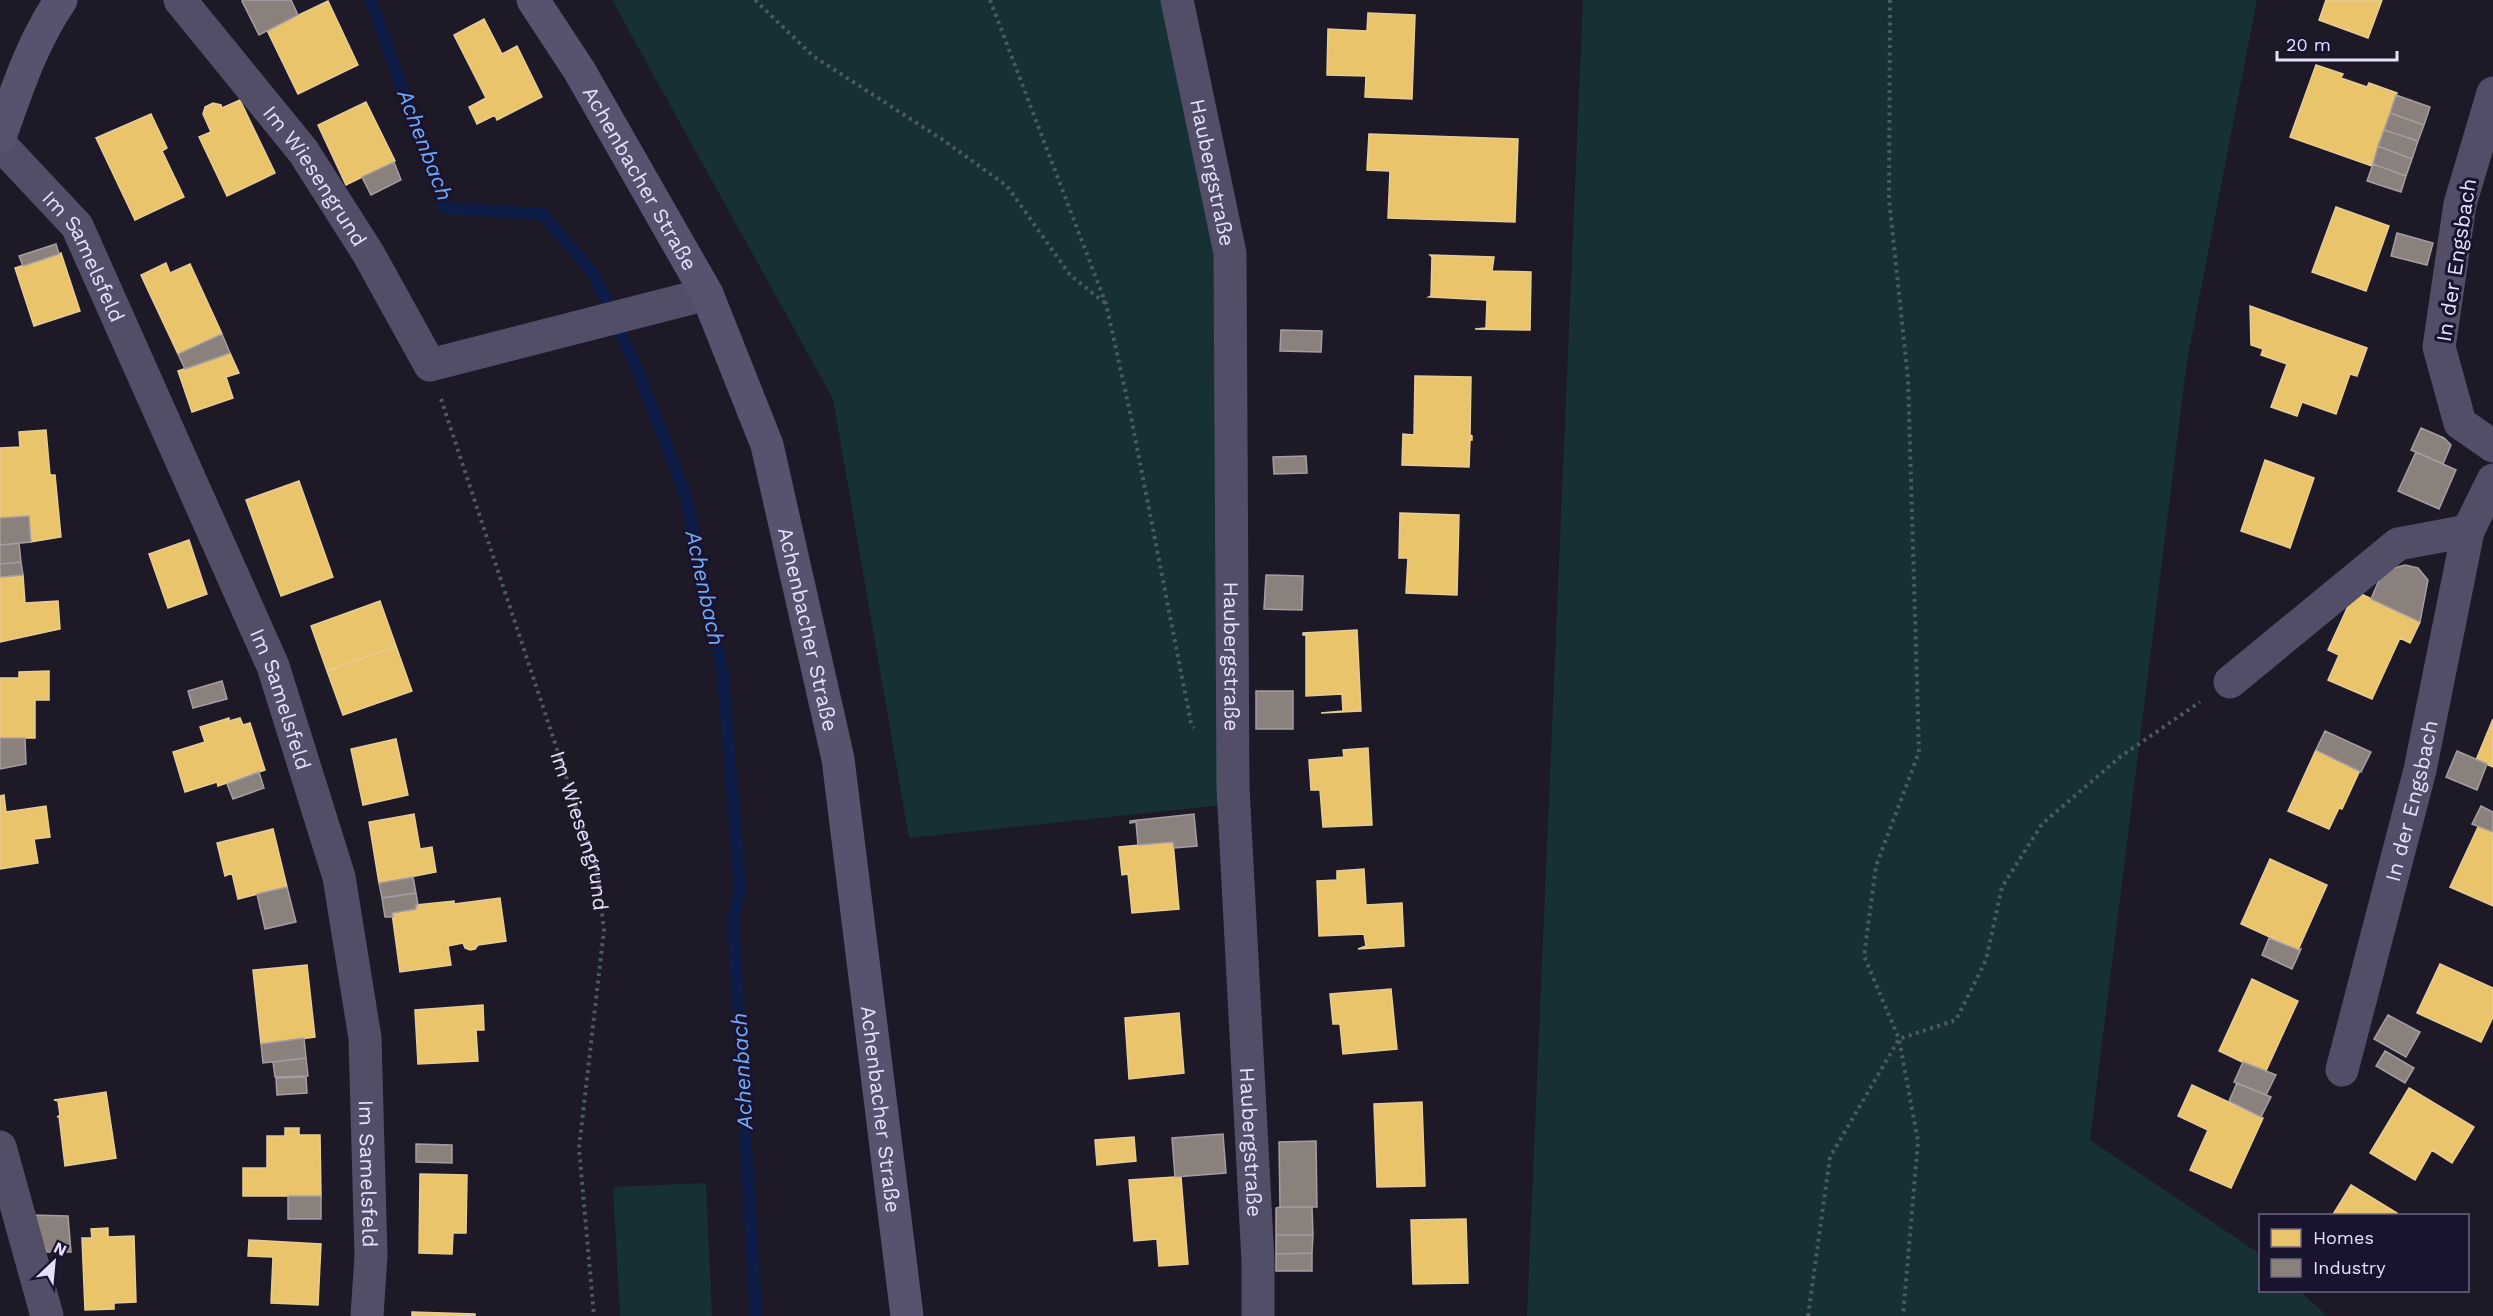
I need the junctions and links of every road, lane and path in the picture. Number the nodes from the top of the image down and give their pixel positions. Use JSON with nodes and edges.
{"nodes":[{"id":1,"x":61,"y":0,"type":"edge"},
{"id":2,"x":180,"y":0,"type":"edge"},
{"id":3,"x":533,"y":0,"type":"edge"},
{"id":4,"x":755,"y":0,"type":"edge"},
{"id":5,"x":990,"y":0,"type":"edge"},
{"id":6,"x":1177,"y":0,"type":"edge"},
{"id":7,"x":1890,"y":0,"type":"edge"},
{"id":8,"x":2493,"y":93,"type":"edge"},
{"id":9,"x":0,"y":137,"type":"edge"},
{"id":10,"x":0,"y":144,"type":"edge"},
{"id":11,"x":707,"y":294,"type":"junction"},
{"id":12,"x":1106,"y":304,"type":"junction"},
{"id":13,"x":430,"y":365,"type":"junction"},
{"id":14,"x":2493,"y":446,"type":"edge"},
{"id":15,"x":2493,"y":480,"type":"edge"},
{"id":16,"x":2468,"y":531,"type":"junction"},
{"id":17,"x":2230,"y":682,"type":"joint"},
{"id":18,"x":1197,"y":732,"type":"dead end"},
{"id":19,"x":1899,"y":1039,"type":"junction"},
{"id":20,"x":2342,"y":1070,"type":"dead end"},
{"id":21,"x":0,"y":1147,"type":"edge"},
{"id":22,"x":47,"y":1316,"type":"edge"},
{"id":23,"x":367,"y":1316,"type":"edge"},
{"id":24,"x":594,"y":1316,"type":"edge"},
{"id":25,"x":907,"y":1316,"type":"edge"},
{"id":26,"x":1258,"y":1316,"type":"edge"},
{"id":27,"x":1808,"y":1316,"type":"edge"},
{"id":28,"x":1902,"y":1316,"type":"edge"}],
"edges":[{"from":1,"to":9,"type":"main road"},
{"from":2,"to":13,"type":"street","name":"Im Wiesengrund"},
{"from":3,"to":11,"type":"main road","name":"Achenbacher Straße"},
{"from":4,"to":12,"type":"path"},
{"from":5,"to":12,"type":"path"},
{"from":6,"to":26,"type":"street","name":"Haubergstraße"},
{"from":7,"to":19,"type":"path"},
{"from":8,"to":14,"type":"street","name":"In der Engsbach"},
{"from":10,"to":23,"type":"street","name":"Im Samelsfeld"},
{"from":11,"to":13,"type":"street"},
{"from":11,"to":25,"type":"main road","name":"Achenbacher Straße"},
{"from":12,"to":18,"type":"path"},
{"from":13,"to":24,"type":"path","name":"Im Wiesengrund"},
{"from":15,"to":16,"type":"street","name":"In der Engsbach"},
{"from":16,"to":17,"type":"street"},
{"from":16,"to":20,"type":"street","name":"In der Engsbach"},
{"from":17,"to":19,"type":"path"},
{"from":19,"to":27,"type":"path"},
{"from":19,"to":28,"type":"path"},
{"from":21,"to":22,"type":"street"}]}
